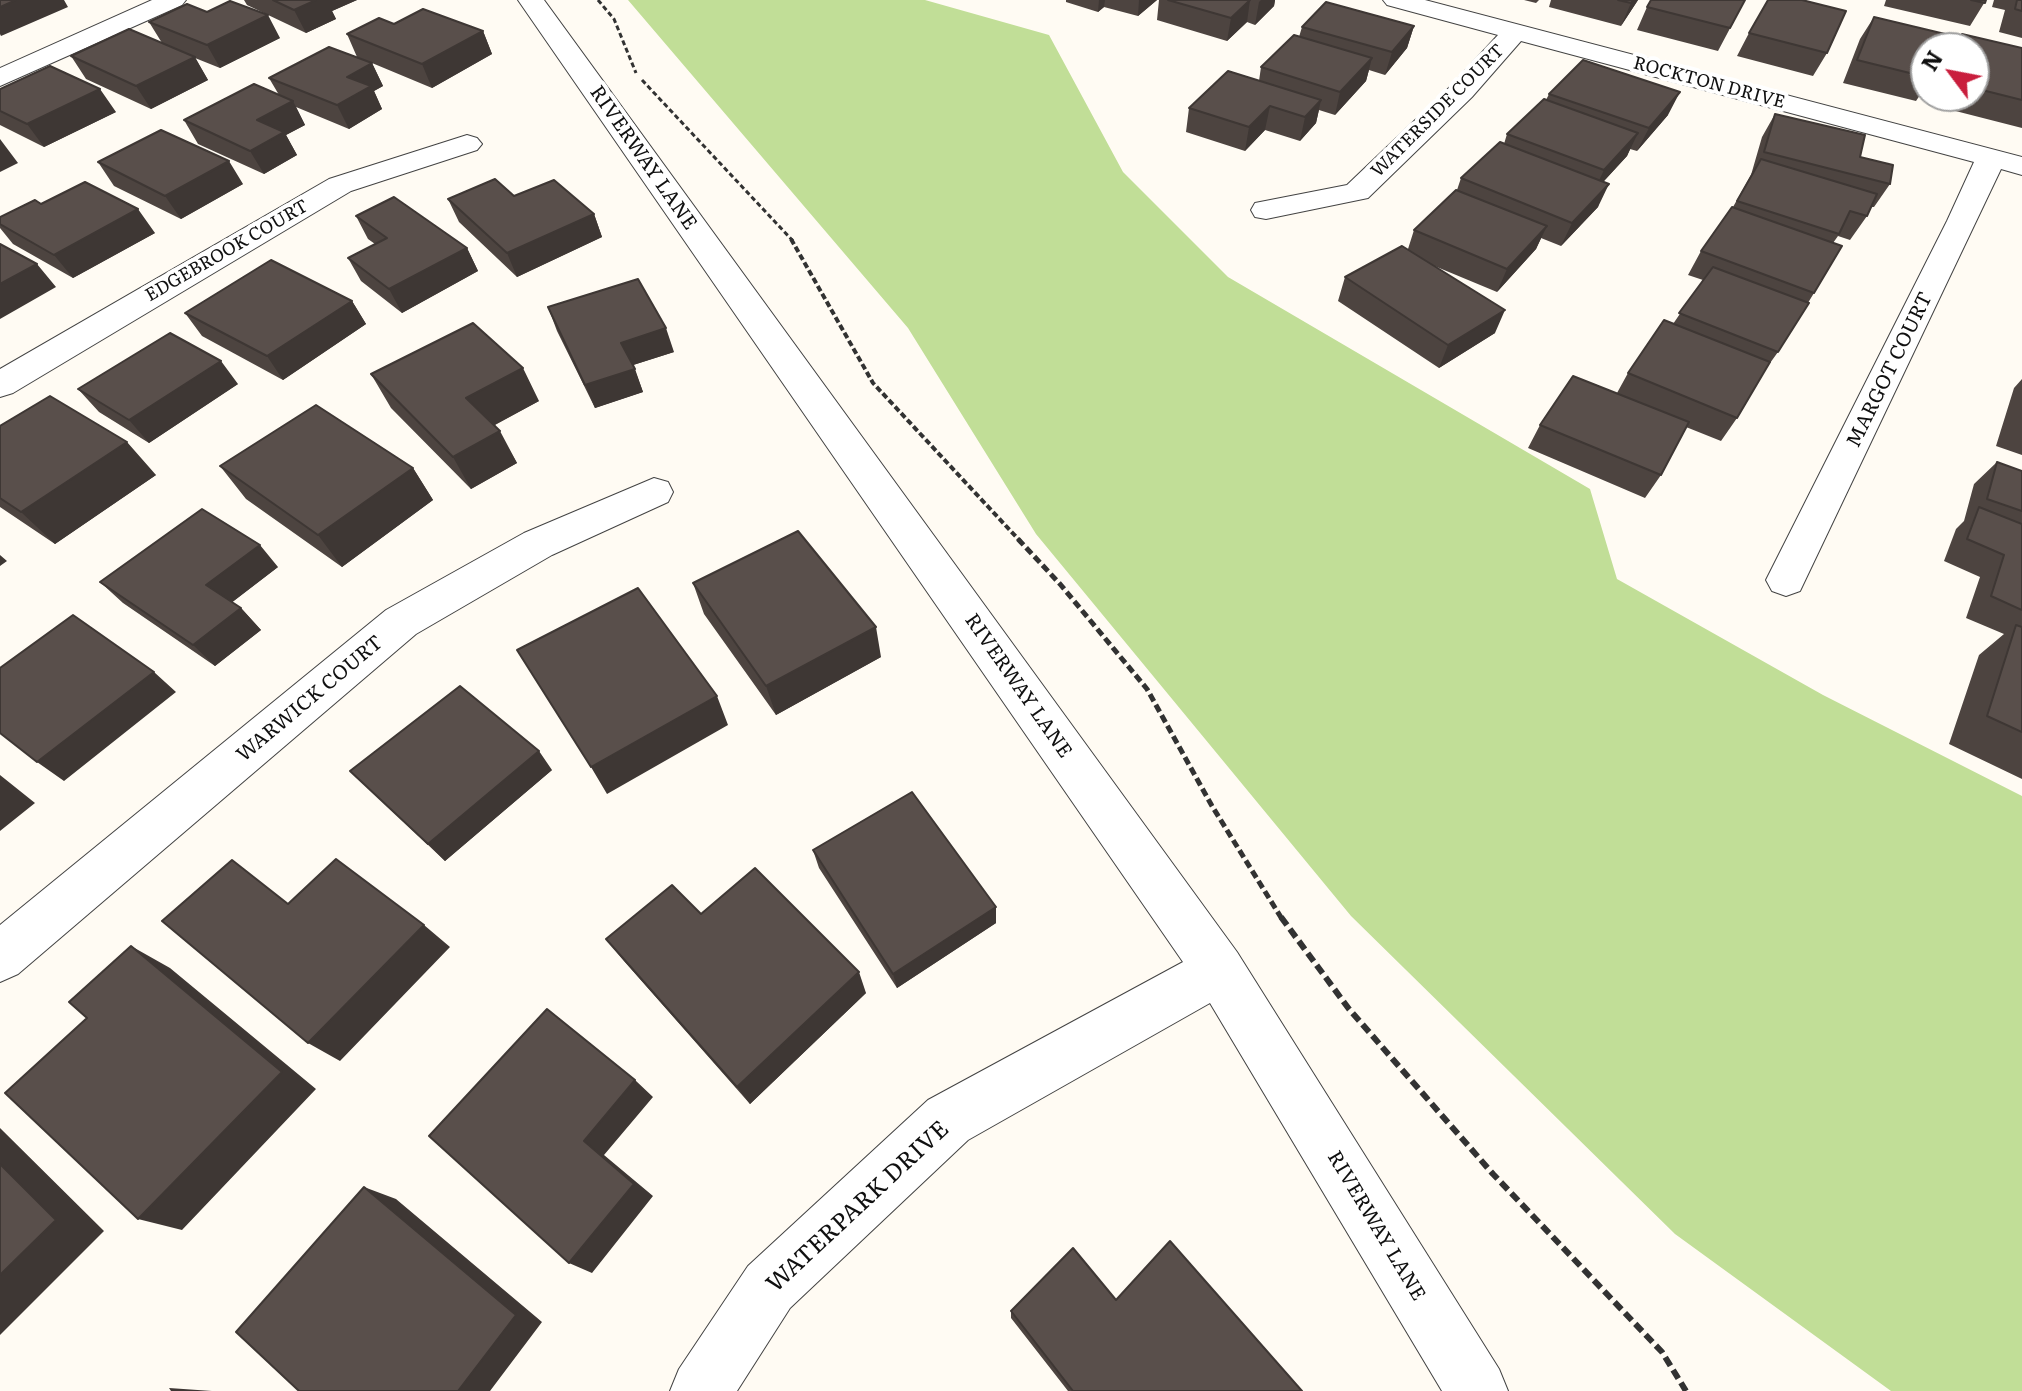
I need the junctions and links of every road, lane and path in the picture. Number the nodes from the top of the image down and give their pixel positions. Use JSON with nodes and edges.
{"nodes":[{"id":1,"x":173,"y":0,"type":"edge"},
{"id":2,"x":531,"y":0,"type":"edge"},
{"id":3,"x":598,"y":0,"type":"edge"},
{"id":4,"x":1396,"y":0,"type":"edge"},
{"id":5,"x":1515,"y":32,"type":"junction"},
{"id":6,"x":0,"y":78,"type":"edge"},
{"id":7,"x":467,"y":144,"type":"dead end"},
{"id":8,"x":2006,"y":162,"type":"edge"},
{"id":9,"x":1266,"y":210,"type":"dead end"},
{"id":10,"x":0,"y":385,"type":"edge"},
{"id":11,"x":654,"y":492,"type":"dead end"},
{"id":12,"x":1786,"y":580,"type":"dead end"},
{"id":13,"x":0,"y":957,"type":"edge"},
{"id":14,"x":1219,"y":970,"type":"junction"},
{"id":15,"x":701,"y":1391,"type":"edge"},
{"id":16,"x":1477,"y":1391,"type":"edge"},
{"id":17,"x":1686,"y":1391,"type":"edge"}],
"edges":[{"from":1,"to":6,"type":"street"},
{"from":2,"to":14,"type":"street","name":"RIVERWAY LANE"},
{"from":3,"to":17,"type":"path"},
{"from":4,"to":5,"type":"street","name":"ROCKTON DRIVE"},
{"from":5,"to":8,"type":"street","name":"ROCKTON DRIVE"},
{"from":5,"to":9,"type":"street","name":"WATERSIDE COURT"},
{"from":7,"to":10,"type":"street","name":"EDGEBROOK COURT"},
{"from":8,"to":12,"type":"street","name":"MARGOT COURT"},
{"from":11,"to":13,"type":"street","name":"WARWICK COURT"},
{"from":14,"to":15,"type":"street","name":"WATERPARK DRIVE"},
{"from":14,"to":16,"type":"street","name":"RIVERWAY LANE"}]}
